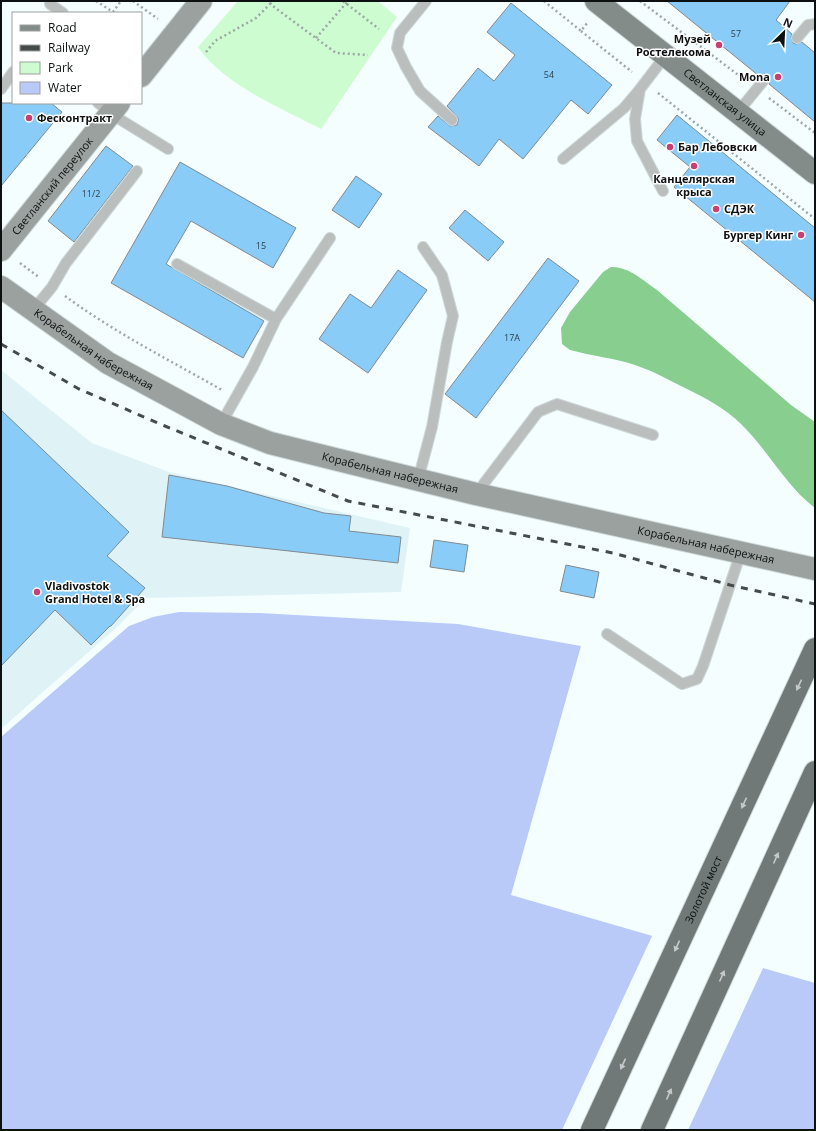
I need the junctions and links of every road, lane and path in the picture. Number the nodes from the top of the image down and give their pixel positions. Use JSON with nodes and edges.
{"nodes":[{"id":1,"x":96,"y":1,"type":"edge"},
{"id":2,"x":121,"y":1,"type":"edge"},
{"id":3,"x":133,"y":1,"type":"edge"},
{"id":4,"x":201,"y":1,"type":"edge"},
{"id":5,"x":273,"y":1,"type":"edge"},
{"id":6,"x":343,"y":1,"type":"edge"},
{"id":7,"x":426,"y":1,"type":"edge"},
{"id":8,"x":544,"y":1,"type":"edge"},
{"id":9,"x":640,"y":1,"type":"edge"},
{"id":10,"x":347,"y":2,"type":"edge"},
{"id":11,"x":599,"y":3,"type":"edge"},
{"id":12,"x":50,"y":4,"type":"dead end"},
{"id":13,"x":270,"y":4,"type":"junction"},
{"id":14,"x":62,"y":12,"type":"edge"},
{"id":15,"x":160,"y":21,"type":"dead end"},
{"id":16,"x":815,"y":24,"type":"edge"},
{"id":17,"x":379,"y":30,"type":"dead end"},
{"id":18,"x":582,"y":31,"type":"junction"},
{"id":19,"x":316,"y":38,"type":"junction"},
{"id":20,"x":797,"y":38,"type":"dead end"},
{"id":21,"x":206,"y":52,"type":"dead end"},
{"id":22,"x":368,"y":55,"type":"dead end"},
{"id":23,"x":666,"y":55,"type":"junction"},
{"id":24,"x":142,"y":72,"type":"edge"},
{"id":25,"x":12,"y":73,"type":"edge"},
{"id":26,"x":764,"y":80,"type":"dead end"},
{"id":27,"x":642,"y":86,"type":"junction"},
{"id":28,"x":1,"y":89,"type":"edge"},
{"id":29,"x":757,"y":89,"type":"junction"},
{"id":30,"x":109,"y":106,"type":"edge"},
{"id":31,"x":738,"y":112,"type":"junction"},
{"id":32,"x":452,"y":120,"type":"dead end"},
{"id":33,"x":815,"y":133,"type":"edge"},
{"id":34,"x":168,"y":149,"type":"dead end"},
{"id":35,"x":563,"y":159,"type":"dead end"},
{"id":36,"x":137,"y":171,"type":"dead end"},
{"id":37,"x":815,"y":174,"type":"edge"},
{"id":38,"x":663,"y":191,"type":"dead end"},
{"id":39,"x":815,"y":219,"type":"edge"},
{"id":40,"x":330,"y":238,"type":"dead end"},
{"id":41,"x":423,"y":247,"type":"dead end"},
{"id":42,"x":7,"y":254,"type":"edge"},
{"id":43,"x":176,"y":264,"type":"dead end"},
{"id":44,"x":52,"y":286,"type":"junction"},
{"id":45,"x":1,"y":287,"type":"edge"},
{"id":46,"x":34,"y":310,"type":"junction"},
{"id":47,"x":276,"y":319,"type":"junction"},
{"id":48,"x":236,"y":398,"type":"junction"},
{"id":49,"x":221,"y":424,"type":"junction"},
{"id":50,"x":653,"y":435,"type":"dead end"},
{"id":51,"x":418,"y":480,"type":"junction"},
{"id":52,"x":476,"y":494,"type":"junction"},
{"id":53,"x":741,"y":552,"type":"junction"},
{"id":54,"x":815,"y":569,"type":"edge"},
{"id":55,"x":607,"y":634,"type":"dead end"},
{"id":56,"x":815,"y":649,"type":"edge"},
{"id":57,"x":815,"y":772,"type":"edge"},
{"id":58,"x":592,"y":1130,"type":"edge"},
{"id":59,"x":652,"y":1130,"type":"edge"}],
"edges":[{"from":1,"to":2,"type":"path"},
{"from":3,"to":15,"type":"path"},
{"from":4,"to":24,"type":"main road"},
{"from":5,"to":13,"type":"path"},
{"from":6,"to":10,"type":"path"},
{"from":7,"to":32,"type":"lane"},
{"from":8,"to":18,"type":"path"},
{"from":9,"to":29,"type":"path"},
{"from":10,"to":17,"type":"path"},
{"from":10,"to":19,"type":"path"},
{"from":11,"to":18,"type":"path"},
{"from":11,"to":23,"type":"main road","name":"Светланская улица"},
{"from":12,"to":14,"type":"lane"},
{"from":13,"to":19,"type":"path"},
{"from":13,"to":21,"type":"path"},
{"from":16,"to":20,"type":"lane"},
{"from":18,"to":27,"type":"path"},
{"from":19,"to":22,"type":"path"},
{"from":23,"to":27,"type":"lane"},
{"from":23,"to":31,"type":"main road","name":"Светланская улица"},
{"from":25,"to":28,"type":"lane"},
{"from":26,"to":29,"type":"lane"},
{"from":27,"to":35,"type":"lane"},
{"from":27,"to":38,"type":"lane"},
{"from":27,"to":39,"type":"path"},
{"from":29,"to":31,"type":"lane"},
{"from":29,"to":33,"type":"path"},
{"from":30,"to":34,"type":"lane"},
{"from":30,"to":42,"type":"main road","name":"Светланский переулок"},
{"from":31,"to":37,"type":"main road","name":"Светланская улица"},
{"from":36,"to":44,"type":"lane"},
{"from":40,"to":47,"type":"lane"},
{"from":41,"to":51,"type":"lane"},
{"from":42,"to":44,"type":"path"},
{"from":43,"to":47,"type":"lane"},
{"from":44,"to":46,"type":"lane"},
{"from":44,"to":48,"type":"path"},
{"from":45,"to":46,"type":"main road","name":"Корабельная набережная"},
{"from":46,"to":49,"type":"main road","name":"Корабельная набережная"},
{"from":47,"to":48,"type":"lane"},
{"from":48,"to":49,"type":"lane"},
{"from":49,"to":51,"type":"main road","name":"Корабельная набережная"},
{"from":50,"to":52,"type":"lane"},
{"from":51,"to":52,"type":"main road","name":"Корабельная набережная"},
{"from":52,"to":53,"type":"main road","name":"Корабельная набережная"},
{"from":53,"to":54,"type":"main road","name":"Корабельная набережная"},
{"from":53,"to":55,"type":"lane"},
{"from":56,"to":58,"type":"highway","name":"Золотой мост","one_way":true},
{"from":59,"to":57,"type":"highway","one_way":true}]}
